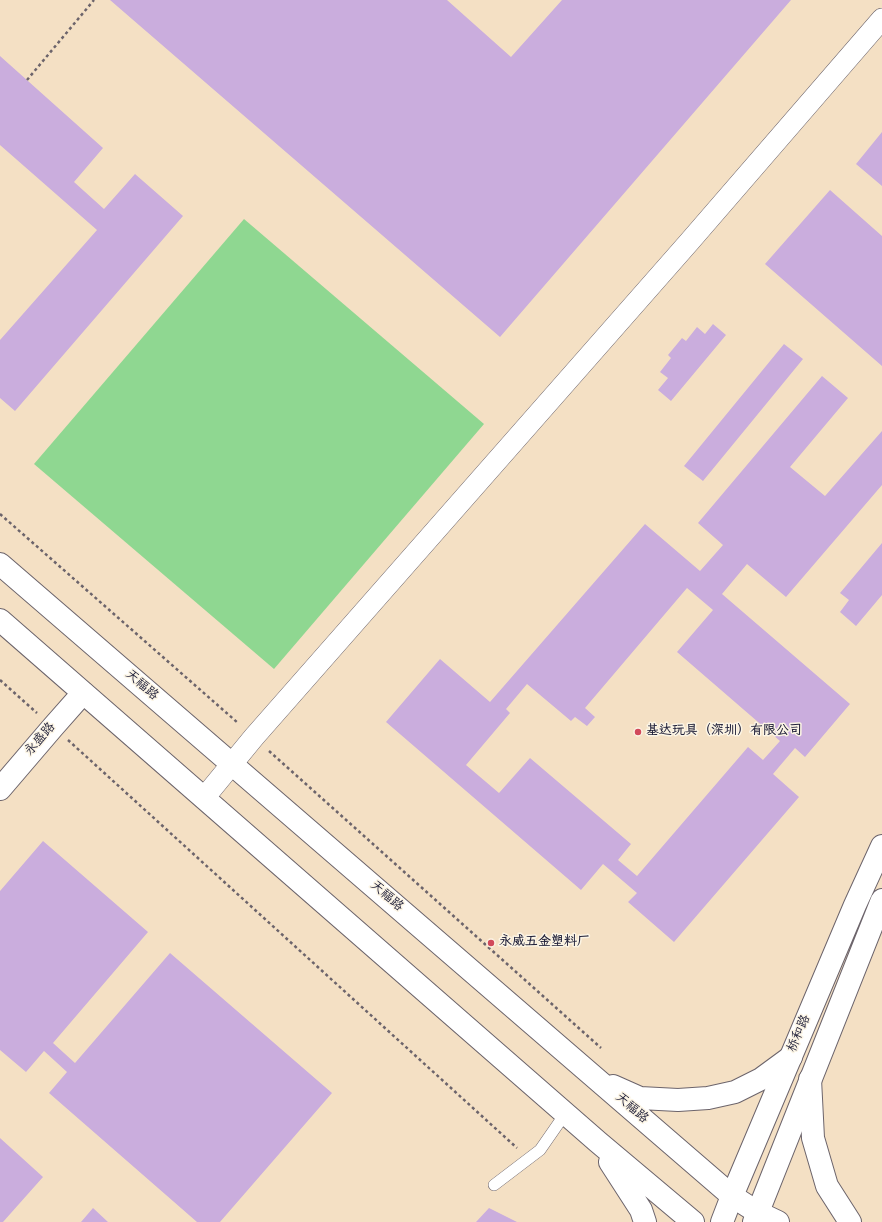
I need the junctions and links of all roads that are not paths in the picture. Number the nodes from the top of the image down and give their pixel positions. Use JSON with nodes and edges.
{"nodes":[{"id":1,"x":882,"y":20,"type":"edge"},
{"id":2,"x":0,"y":564,"type":"edge"},
{"id":3,"x":0,"y":620,"type":"edge"},
{"id":4,"x":83,"y":693,"type":"junction"},
{"id":5,"x":232,"y":764,"type":"junction"},
{"id":6,"x":0,"y":789,"type":"edge"},
{"id":7,"x":204,"y":798,"type":"junction"},
{"id":8,"x":882,"y":846,"type":"edge"},
{"id":9,"x":882,"y":900,"type":"edge"},
{"id":10,"x":791,"y":1057,"type":"junction"},
{"id":11,"x":597,"y":1079,"type":"junction"},
{"id":12,"x":810,"y":1079,"type":"junction"},
{"id":13,"x":565,"y":1114,"type":"junction"},
{"id":14,"x":598,"y":1142,"type":"junction"},
{"id":15,"x":494,"y":1184,"type":"dead end"},
{"id":16,"x":732,"y":1196,"type":"junction"},
{"id":17,"x":755,"y":1217,"type":"edge"},
{"id":18,"x":645,"y":1222,"type":"edge"},
{"id":19,"x":693,"y":1222,"type":"edge"},
{"id":20,"x":722,"y":1222,"type":"edge"},
{"id":21,"x":778,"y":1222,"type":"edge"},
{"id":22,"x":850,"y":1222,"type":"edge"}],
"edges":[{"from":1,"to":5,"type":"street"},
{"from":2,"to":5,"type":"main road","name":"天福路"},
{"from":3,"to":4,"type":"main road"},
{"from":4,"to":6,"type":"main road","name":"永盛路"},
{"from":4,"to":7,"type":"main road"},
{"from":5,"to":7,"type":"street"},
{"from":5,"to":11,"type":"main road","name":"天福路"},
{"from":7,"to":13,"type":"main road"},
{"from":8,"to":10,"type":"main road","name":"桥和路"},
{"from":9,"to":12,"type":"main road","name":"桥和路"},
{"from":10,"to":11,"type":"main road"},
{"from":10,"to":16,"type":"main road","name":"桥和路"},
{"from":11,"to":16,"type":"main road","name":"天福路"},
{"from":12,"to":17,"type":"main road","name":"桥和路"},
{"from":12,"to":22,"type":"main road"},
{"from":13,"to":14,"type":"main road"},
{"from":13,"to":15,"type":"lane"},
{"from":14,"to":18,"type":"main road"},
{"from":14,"to":19,"type":"main road"},
{"from":16,"to":17,"type":"main road","name":"天福路"},
{"from":16,"to":20,"type":"main road","name":"桥和路"},
{"from":17,"to":21,"type":"main road","name":"天福路"}]}
